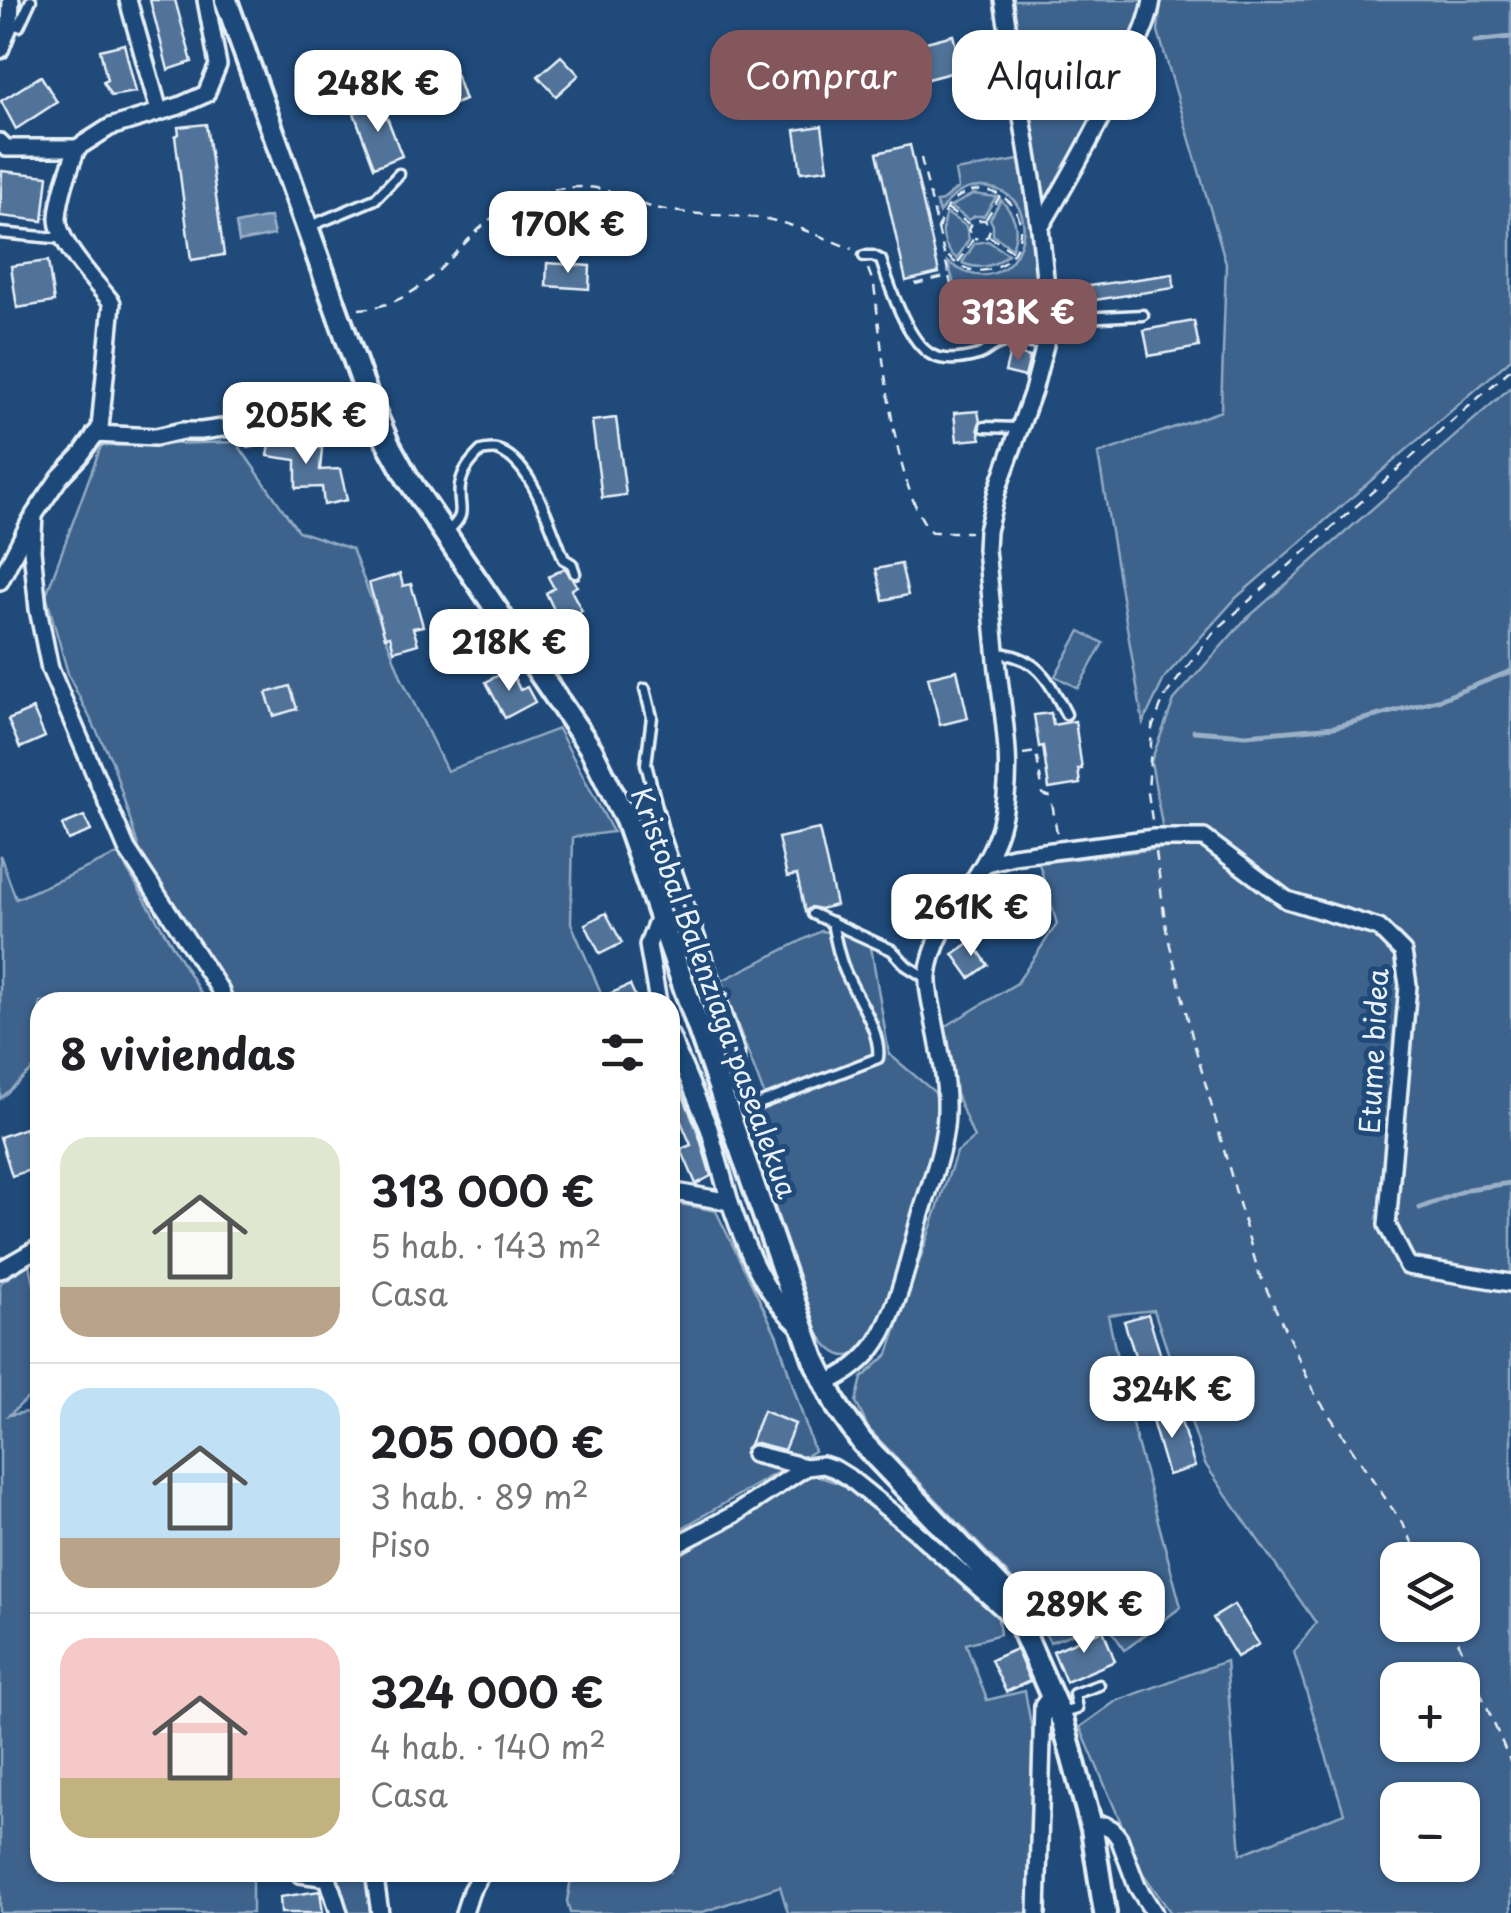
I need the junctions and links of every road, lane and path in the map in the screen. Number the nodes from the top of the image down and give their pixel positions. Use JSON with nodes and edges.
{"nodes":[{"id":1,"x":12,"y":0,"type":"edge"},
{"id":2,"x":31,"y":0,"type":"edge"},
{"id":3,"x":128,"y":0,"type":"edge"},
{"id":4,"x":206,"y":0,"type":"edge"},
{"id":5,"x":226,"y":0,"type":"edge"},
{"id":6,"x":1003,"y":0,"type":"edge"},
{"id":7,"x":1152,"y":0,"type":"edge"},
{"id":8,"x":10,"y":24,"type":"junction"},
{"id":9,"x":0,"y":50,"type":"edge"},
{"id":10,"x":160,"y":111,"type":"junction"},
{"id":11,"x":0,"y":142,"type":"edge"},
{"id":12,"x":76,"y":148,"type":"junction"},
{"id":13,"x":922,"y":158,"type":"dead end"},
{"id":14,"x":400,"y":174,"type":"dead end"},
{"id":15,"x":1000,"y":195,"type":"junction"},
{"id":16,"x":946,"y":208,"type":"junction"},
{"id":17,"x":985,"y":220,"type":"junction"},
{"id":18,"x":970,"y":224,"type":"junction"},
{"id":19,"x":308,"y":228,"type":"junction"},
{"id":20,"x":1040,"y":228,"type":"junction"},
{"id":21,"x":938,"y":230,"type":"junction"},
{"id":22,"x":0,"y":233,"type":"edge"},
{"id":23,"x":988,"y":236,"type":"junction"},
{"id":24,"x":974,"y":238,"type":"junction"},
{"id":25,"x":65,"y":239,"type":"junction"},
{"id":26,"x":943,"y":251,"type":"junction"},
{"id":27,"x":1014,"y":253,"type":"junction"},
{"id":28,"x":864,"y":256,"type":"junction"},
{"id":29,"x":957,"y":264,"type":"junction"},
{"id":30,"x":949,"y":276,"type":"junction"},
{"id":31,"x":915,"y":284,"type":"dead end"},
{"id":32,"x":338,"y":310,"type":"junction"},
{"id":33,"x":1143,"y":315,"type":"dead end"},
{"id":34,"x":1049,"y":317,"type":"junction"},
{"id":35,"x":1036,"y":344,"type":"junction"},
{"id":36,"x":1511,"y":369,"type":"edge"},
{"id":37,"x":373,"y":410,"type":"junction"},
{"id":38,"x":984,"y":426,"type":"dead end"},
{"id":39,"x":1019,"y":428,"type":"junction"},
{"id":40,"x":95,"y":434,"type":"junction"},
{"id":41,"x":34,"y":515,"type":"junction"},
{"id":42,"x":987,"y":531,"type":"junction"},
{"id":43,"x":445,"y":534,"type":"junction"},
{"id":44,"x":575,"y":573,"type":"dead end"},
{"id":45,"x":0,"y":581,"type":"edge"},
{"id":46,"x":997,"y":653,"type":"junction"},
{"id":47,"x":646,"y":689,"type":"dead end"},
{"id":48,"x":1066,"y":714,"type":"dead end"},
{"id":49,"x":1008,"y":756,"type":"junction"},
{"id":50,"x":1154,"y":838,"type":"junction"},
{"id":51,"x":1059,"y":850,"type":"junction"},
{"id":52,"x":986,"y":862,"type":"junction"},
{"id":53,"x":660,"y":913,"type":"junction"},
{"id":54,"x":813,"y":914,"type":"dead end"},
{"id":55,"x":832,"y":922,"type":"junction"},
{"id":56,"x":928,"y":979,"type":"junction"},
{"id":57,"x":221,"y":992,"type":"edge"},
{"id":58,"x":656,"y":992,"type":"edge"},
{"id":59,"x":680,"y":1059,"type":"edge"},
{"id":60,"x":680,"y":1193,"type":"edge"},
{"id":61,"x":730,"y":1202,"type":"junction"},
{"id":62,"x":30,"y":1252,"type":"edge"},
{"id":63,"x":0,"y":1270,"type":"edge"},
{"id":64,"x":1511,"y":1283,"type":"edge"},
{"id":65,"x":803,"y":1329,"type":"junction"},
{"id":66,"x":825,"y":1384,"type":"junction"},
{"id":67,"x":754,"y":1454,"type":"dead end"},
{"id":68,"x":806,"y":1466,"type":"junction"},
{"id":69,"x":1412,"y":1542,"type":"edge"},
{"id":70,"x":680,"y":1543,"type":"edge"},
{"id":71,"x":1019,"y":1623,"type":"junction"},
{"id":72,"x":1458,"y":1642,"type":"edge"},
{"id":73,"x":1099,"y":1685,"type":"dead end"},
{"id":74,"x":1056,"y":1704,"type":"junction"},
{"id":75,"x":1511,"y":1763,"type":"edge"},
{"id":76,"x":1092,"y":1829,"type":"junction"},
{"id":77,"x":329,"y":1882,"type":"edge"},
{"id":78,"x":375,"y":1882,"type":"edge"},
{"id":79,"x":477,"y":1882,"type":"edge"},
{"id":80,"x":339,"y":1913,"type":"edge"},
{"id":81,"x":380,"y":1913,"type":"edge"},
{"id":82,"x":464,"y":1913,"type":"edge"},
{"id":83,"x":1037,"y":1913,"type":"edge"},
{"id":84,"x":1105,"y":1913,"type":"edge"},
{"id":85,"x":1154,"y":1913,"type":"edge"}],
"edges":[{"from":1,"to":8,"type":"street"},
{"from":2,"to":8,"type":"lane"},
{"from":3,"to":10,"type":"street"},
{"from":4,"to":10,"type":"street"},
{"from":5,"to":19,"type":"street","name":"Kristobal Balenziaga pasealekua"},
{"from":6,"to":20,"type":"street"},
{"from":7,"to":20,"type":"street"},
{"from":8,"to":9,"type":"street"},
{"from":10,"to":12,"type":"street"},
{"from":11,"to":12,"type":"street"},
{"from":12,"to":25,"type":"street"},
{"from":13,"to":21,"type":"path"},
{"from":14,"to":19,"type":"lane"},
{"from":15,"to":16,"type":"path"},
{"from":15,"to":17,"type":"path"},
{"from":15,"to":27,"type":"path"},
{"from":16,"to":18,"type":"path"},
{"from":16,"to":21,"type":"path"},
{"from":17,"to":18,"type":"path"},
{"from":17,"to":23,"type":"path"},
{"from":18,"to":24,"type":"path"},
{"from":19,"to":32,"type":"street","name":"Kristobal Balenziaga pasealekua"},
{"from":20,"to":34,"type":"street"},
{"from":21,"to":26,"type":"path"},
{"from":22,"to":25,"type":"lane"},
{"from":23,"to":24,"type":"path"},
{"from":23,"to":27,"type":"path"},
{"from":24,"to":29,"type":"path"},
{"from":25,"to":40,"type":"street"},
{"from":26,"to":29,"type":"path"},
{"from":26,"to":30,"type":"path"},
{"from":27,"to":29,"type":"path"},
{"from":28,"to":32,"type":"path"},
{"from":28,"to":35,"type":"lane"},
{"from":28,"to":42,"type":"path"},
{"from":30,"to":31,"type":"path"},
{"from":30,"to":35,"type":"path"},
{"from":32,"to":37,"type":"street","name":"Kristobal Balenziaga pasealekua"},
{"from":33,"to":34,"type":"lane"},
{"from":34,"to":35,"type":"street"},
{"from":35,"to":39,"type":"street"},
{"from":36,"to":50,"type":"path"},
{"from":37,"to":40,"type":"street"},
{"from":37,"to":43,"type":"street","name":"Kristobal Balenziaga pasealekua"},
{"from":38,"to":39,"type":"lane"},
{"from":39,"to":42,"type":"street"},
{"from":40,"to":41,"type":"street"},
{"from":41,"to":45,"type":"street"},
{"from":41,"to":57,"type":"street"},
{"from":42,"to":46,"type":"street"},
{"from":43,"to":44,"type":"lane"},
{"from":43,"to":53,"type":"street","name":"Kristobal Balenziaga pasealekua"},
{"from":46,"to":48,"type":"lane"},
{"from":46,"to":49,"type":"street"},
{"from":47,"to":55,"type":"lane"},
{"from":49,"to":51,"type":"path"},
{"from":49,"to":52,"type":"street"},
{"from":50,"to":51,"type":"street","name":"Etume bidea"},
{"from":50,"to":64,"type":"street","name":"Etume bidea"},
{"from":50,"to":69,"type":"path"},
{"from":51,"to":52,"type":"street","name":"Etume bidea"},
{"from":52,"to":56,"type":"street"},
{"from":53,"to":58,"type":"street"},
{"from":53,"to":65,"type":"street","name":"Kristobal Balenziaga pasealekua"},
{"from":54,"to":55,"type":"lane"},
{"from":55,"to":56,"type":"lane"},
{"from":56,"to":66,"type":"street"},
{"from":59,"to":61,"type":"street"},
{"from":60,"to":61,"type":"street"},
{"from":61,"to":65,"type":"street"},
{"from":62,"to":63,"type":"street"},
{"from":65,"to":66,"type":"street","name":"Kristobal Balenziaga pasealekua"},
{"from":66,"to":71,"type":"street","name":"Kristobal Balenziaga pasealekua"},
{"from":67,"to":68,"type":"street"},
{"from":68,"to":70,"type":"street"},
{"from":68,"to":71,"type":"street"},
{"from":71,"to":74,"type":"street","name":"Kristobal Balenziaga pasealekua"},
{"from":72,"to":75,"type":"path"},
{"from":73,"to":74,"type":"lane"},
{"from":74,"to":76,"type":"street","name":"Kristobal Balenziaga pasealekua"},
{"from":74,"to":83,"type":"street"},
{"from":76,"to":84,"type":"street","name":"Kristobal Balenziaga pasealekua"},
{"from":76,"to":85,"type":"street"},
{"from":77,"to":80,"type":"street"},
{"from":78,"to":81,"type":"street"},
{"from":79,"to":82,"type":"street"}]}
